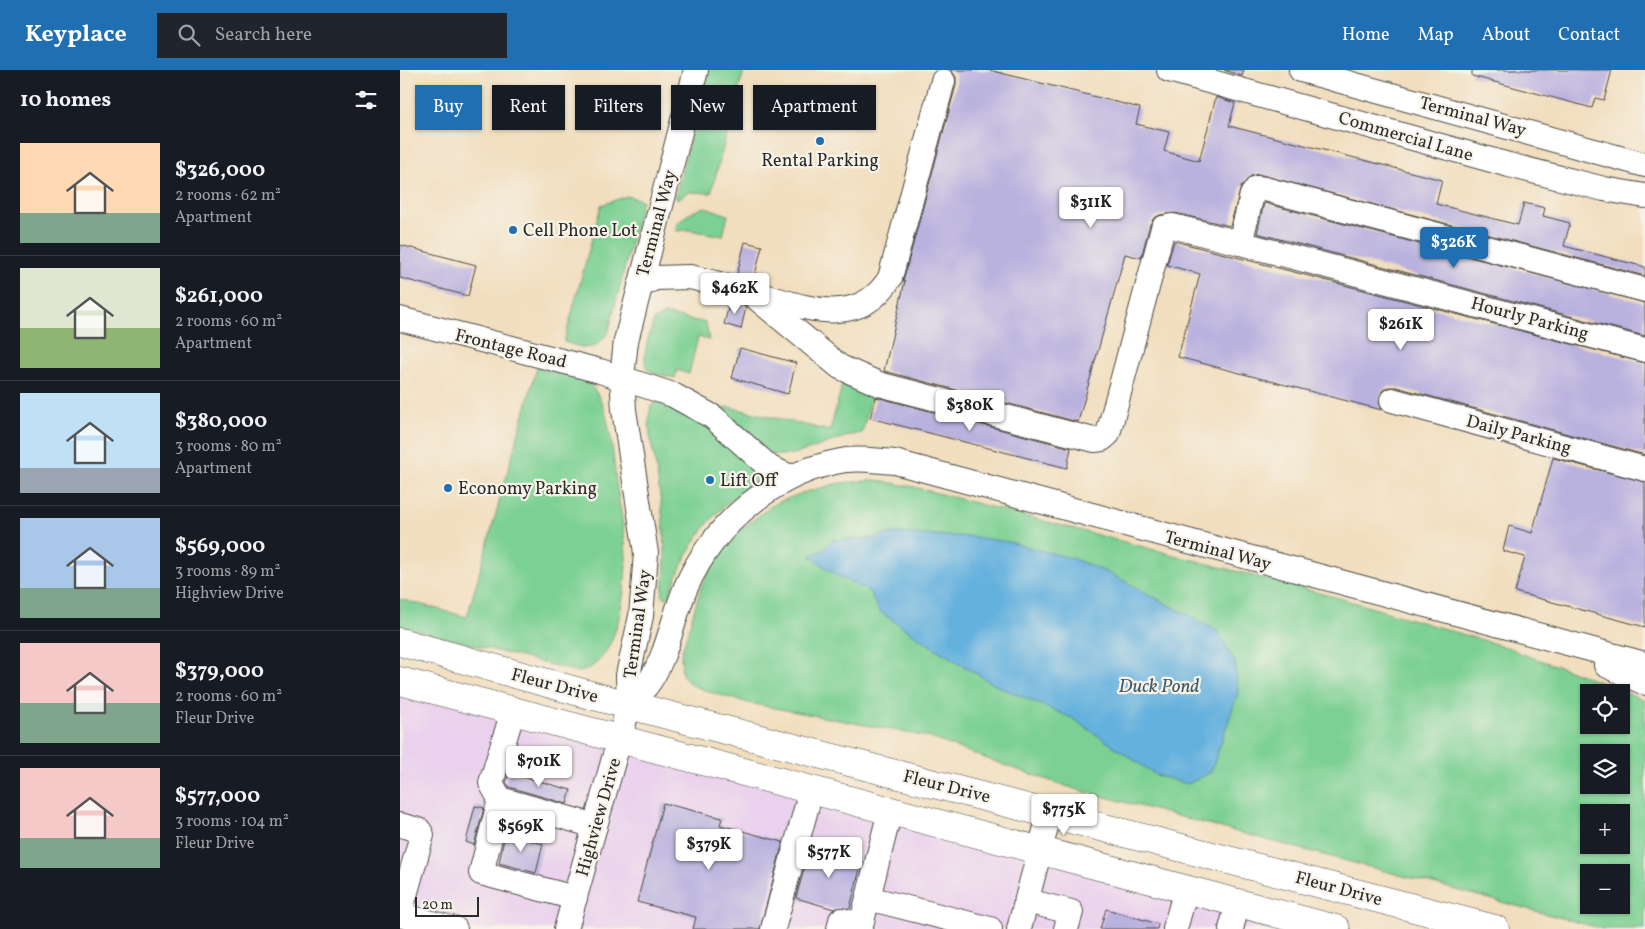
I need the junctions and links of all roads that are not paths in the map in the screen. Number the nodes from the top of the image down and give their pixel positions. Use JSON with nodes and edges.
{"nodes":[{"id":1,"x":696,"y":70,"type":"edge"},
{"id":2,"x":1169,"y":70,"type":"edge"},
{"id":3,"x":1300,"y":70,"type":"edge"},
{"id":4,"x":943,"y":82,"type":"dead end"},
{"id":5,"x":1645,"y":165,"type":"edge"},
{"id":6,"x":1645,"y":196,"type":"edge"},
{"id":7,"x":1240,"y":243,"type":"junction"},
{"id":8,"x":640,"y":286,"type":"junction"},
{"id":9,"x":1645,"y":290,"type":"edge"},
{"id":10,"x":748,"y":292,"type":"junction"},
{"id":11,"x":400,"y":320,"type":"edge"},
{"id":12,"x":1645,"y":350,"type":"edge"},
{"id":13,"x":622,"y":377,"type":"junction"},
{"id":14,"x":1392,"y":400,"type":"dead end"},
{"id":15,"x":1645,"y":469,"type":"edge"},
{"id":16,"x":791,"y":477,"type":"junction"},
{"id":17,"x":1545,"y":638,"type":"junction"},
{"id":18,"x":400,"y":642,"type":"edge"},
{"id":19,"x":1645,"y":664,"type":"edge"},
{"id":20,"x":400,"y":681,"type":"edge"},
{"id":21,"x":1645,"y":683,"type":"edge"},
{"id":22,"x":629,"y":705,"type":"junction"},
{"id":23,"x":513,"y":712,"type":"junction"},
{"id":24,"x":620,"y":740,"type":"junction"},
{"id":25,"x":811,"y":790,"type":"junction"},
{"id":26,"x":500,"y":799,"type":"junction"},
{"id":27,"x":890,"y":811,"type":"junction"},
{"id":28,"x":1050,"y":812,"type":"junction"},
{"id":29,"x":400,"y":825,"type":"edge"},
{"id":30,"x":595,"y":826,"type":"junction"},
{"id":31,"x":1040,"y":851,"type":"junction"},
{"id":32,"x":1186,"y":889,"type":"junction"},
{"id":33,"x":575,"y":898,"type":"junction"},
{"id":34,"x":868,"y":898,"type":"junction"},
{"id":35,"x":1027,"y":901,"type":"junction"},
{"id":36,"x":1238,"y":903,"type":"junction"},
{"id":37,"x":400,"y":914,"type":"edge"},
{"id":38,"x":1450,"y":924,"type":"edge"},
{"id":39,"x":455,"y":929,"type":"edge"},
{"id":40,"x":566,"y":929,"type":"edge"},
{"id":41,"x":773,"y":929,"type":"edge"},
{"id":42,"x":839,"y":929,"type":"edge"},
{"id":43,"x":990,"y":929,"type":"edge"},
{"id":44,"x":1019,"y":929,"type":"edge"},
{"id":45,"x":1066,"y":929,"type":"edge"},
{"id":46,"x":1175,"y":929,"type":"edge"},
{"id":47,"x":1231,"y":929,"type":"edge"},
{"id":48,"x":1336,"y":929,"type":"edge"},
{"id":49,"x":1495,"y":929,"type":"edge"}],
"edges":[{"from":1,"to":8,"type":"street","name":"Terminal Way"},
{"from":2,"to":6,"type":"street","name":"Commercial Lane"},
{"from":3,"to":5,"type":"street","name":"Terminal Way"},
{"from":4,"to":10,"type":"street"},
{"from":7,"to":9,"type":"street"},
{"from":7,"to":10,"type":"street","name":"Hourly Parking"},
{"from":7,"to":12,"type":"street","name":"Hourly Parking"},
{"from":8,"to":10,"type":"street"},
{"from":8,"to":13,"type":"street","name":"Terminal Way"},
{"from":11,"to":13,"type":"street","name":"Frontage Road"},
{"from":13,"to":16,"type":"street"},
{"from":13,"to":22,"type":"street","name":"Terminal Way"},
{"from":14,"to":15,"type":"street","name":"Daily Parking"},
{"from":16,"to":17,"type":"street","name":"Terminal Way"},
{"from":16,"to":22,"type":"street","name":"Terminal Way"},
{"from":17,"to":19,"type":"street","name":"Terminal Way"},
{"from":17,"to":21,"type":"street"},
{"from":18,"to":22,"type":"main road","name":"Fleur Drive"},
{"from":20,"to":23,"type":"main road","name":"Fleur Drive"},
{"from":22,"to":24,"type":"street","name":"Highview Drive"},
{"from":22,"to":28,"type":"main road","name":"Fleur Drive"},
{"from":23,"to":24,"type":"main road","name":"Fleur Drive"},
{"from":23,"to":26,"type":"street"},
{"from":24,"to":25,"type":"main road","name":"Fleur Drive"},
{"from":24,"to":30,"type":"street","name":"Highview Drive"},
{"from":25,"to":27,"type":"main road","name":"Fleur Drive"},
{"from":25,"to":41,"type":"street"},
{"from":26,"to":30,"type":"street"},
{"from":26,"to":33,"type":"street"},
{"from":27,"to":31,"type":"main road","name":"Fleur Drive"},
{"from":27,"to":34,"type":"street"},
{"from":28,"to":31,"type":"street"},
{"from":28,"to":38,"type":"main road","name":"Fleur Drive"},
{"from":29,"to":37,"type":"street"},
{"from":30,"to":33,"type":"street","name":"Highview Drive"},
{"from":31,"to":32,"type":"main road","name":"Fleur Drive"},
{"from":31,"to":35,"type":"street"},
{"from":32,"to":36,"type":"main road","name":"Fleur Drive"},
{"from":32,"to":46,"type":"street"},
{"from":33,"to":40,"type":"street","name":"Highview Drive"},
{"from":34,"to":42,"type":"street"},
{"from":34,"to":43,"type":"street"},
{"from":35,"to":44,"type":"street"},
{"from":35,"to":45,"type":"street"},
{"from":36,"to":47,"type":"street"},
{"from":36,"to":48,"type":"main road","name":"Fleur Drive"},
{"from":37,"to":39,"type":"street"},
{"from":38,"to":49,"type":"main road","name":"Fleur Drive"}]}
